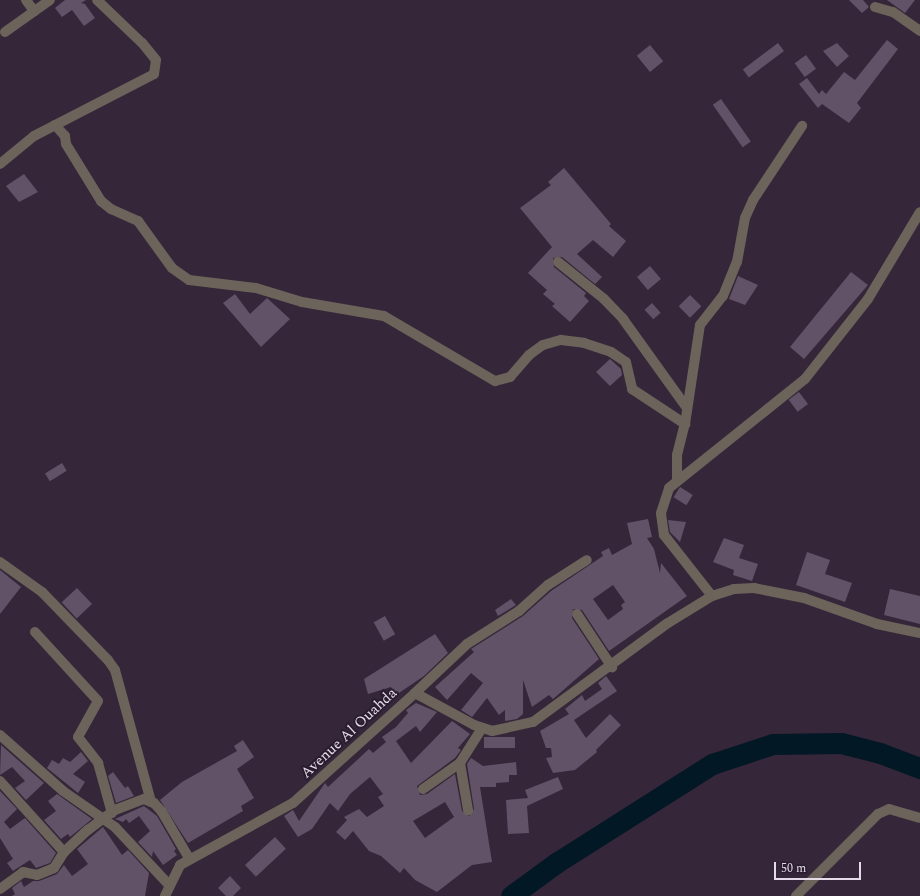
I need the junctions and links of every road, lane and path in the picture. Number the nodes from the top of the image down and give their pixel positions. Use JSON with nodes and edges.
{"nodes":[{"id":1,"x":26,"y":0,"type":"edge"},
{"id":2,"x":50,"y":0,"type":"edge"},
{"id":3,"x":97,"y":0,"type":"edge"},
{"id":4,"x":875,"y":7,"type":"dead end"},
{"id":5,"x":34,"y":11,"type":"junction"},
{"id":6,"x":920,"y":31,"type":"edge"},
{"id":7,"x":5,"y":32,"type":"dead end"},
{"id":8,"x":55,"y":125,"type":"junction"},
{"id":9,"x":802,"y":126,"type":"dead end"},
{"id":10,"x":0,"y":164,"type":"edge"},
{"id":11,"x":920,"y":212,"type":"edge"},
{"id":12,"x":558,"y":262,"type":"dead end"},
{"id":13,"x":687,"y":408,"type":"junction"},
{"id":14,"x":685,"y":424,"type":"junction"},
{"id":15,"x":677,"y":480,"type":"junction"},
{"id":16,"x":587,"y":560,"type":"dead end"},
{"id":17,"x":0,"y":562,"type":"edge"},
{"id":18,"x":712,"y":596,"type":"junction"},
{"id":19,"x":577,"y":614,"type":"dead end"},
{"id":20,"x":35,"y":632,"type":"dead end"},
{"id":21,"x":920,"y":634,"type":"edge"},
{"id":22,"x":612,"y":667,"type":"junction"},
{"id":23,"x":415,"y":693,"type":"junction"},
{"id":24,"x":482,"y":728,"type":"junction"},
{"id":25,"x":0,"y":735,"type":"edge"},
{"id":26,"x":460,"y":763,"type":"junction"},
{"id":27,"x":0,"y":781,"type":"edge"},
{"id":28,"x":423,"y":789,"type":"dead end"},
{"id":29,"x":151,"y":802,"type":"junction"},
{"id":30,"x":468,"y":810,"type":"dead end"},
{"id":31,"x":112,"y":813,"type":"junction"},
{"id":32,"x":920,"y":818,"type":"edge"},
{"id":33,"x":102,"y":821,"type":"junction"},
{"id":34,"x":64,"y":852,"type":"junction"},
{"id":35,"x":189,"y":858,"type":"junction"},
{"id":36,"x":169,"y":885,"type":"junction"},
{"id":37,"x":0,"y":889,"type":"edge"},
{"id":38,"x":165,"y":896,"type":"edge"},
{"id":39,"x":796,"y":896,"type":"edge"}],
"edges":[{"from":1,"to":5,"type":"street"},
{"from":2,"to":5,"type":"street"},
{"from":3,"to":8,"type":"street"},
{"from":4,"to":6,"type":"street"},
{"from":5,"to":7,"type":"street"},
{"from":8,"to":10,"type":"street"},
{"from":8,"to":14,"type":"street"},
{"from":9,"to":13,"type":"street"},
{"from":11,"to":15,"type":"street"},
{"from":12,"to":13,"type":"street"},
{"from":13,"to":14,"type":"street"},
{"from":14,"to":15,"type":"street"},
{"from":15,"to":18,"type":"street"},
{"from":16,"to":23,"type":"street"},
{"from":17,"to":29,"type":"street"},
{"from":18,"to":21,"type":"street","name":"Avenue Al Ouahda"},
{"from":18,"to":22,"type":"street","name":"Avenue Al Ouahda"},
{"from":19,"to":22,"type":"street"},
{"from":20,"to":31,"type":"street"},
{"from":22,"to":24,"type":"street","name":"Avenue Al Ouahda"},
{"from":23,"to":24,"type":"street","name":"Avenue Al Ouahda"},
{"from":23,"to":35,"type":"street","name":"Avenue Al Ouahda"},
{"from":24,"to":26,"type":"street"},
{"from":25,"to":33,"type":"street"},
{"from":26,"to":28,"type":"street"},
{"from":26,"to":30,"type":"street"},
{"from":27,"to":34,"type":"street"},
{"from":29,"to":31,"type":"street"},
{"from":29,"to":35,"type":"street"},
{"from":31,"to":33,"type":"street"},
{"from":32,"to":39,"type":"street"},
{"from":33,"to":34,"type":"street"},
{"from":33,"to":36,"type":"street"},
{"from":34,"to":37,"type":"street"},
{"from":35,"to":36,"type":"street","name":"Avenue Al Ouahda"},
{"from":36,"to":38,"type":"street","name":"Avenue Al Ouahda"}]}
